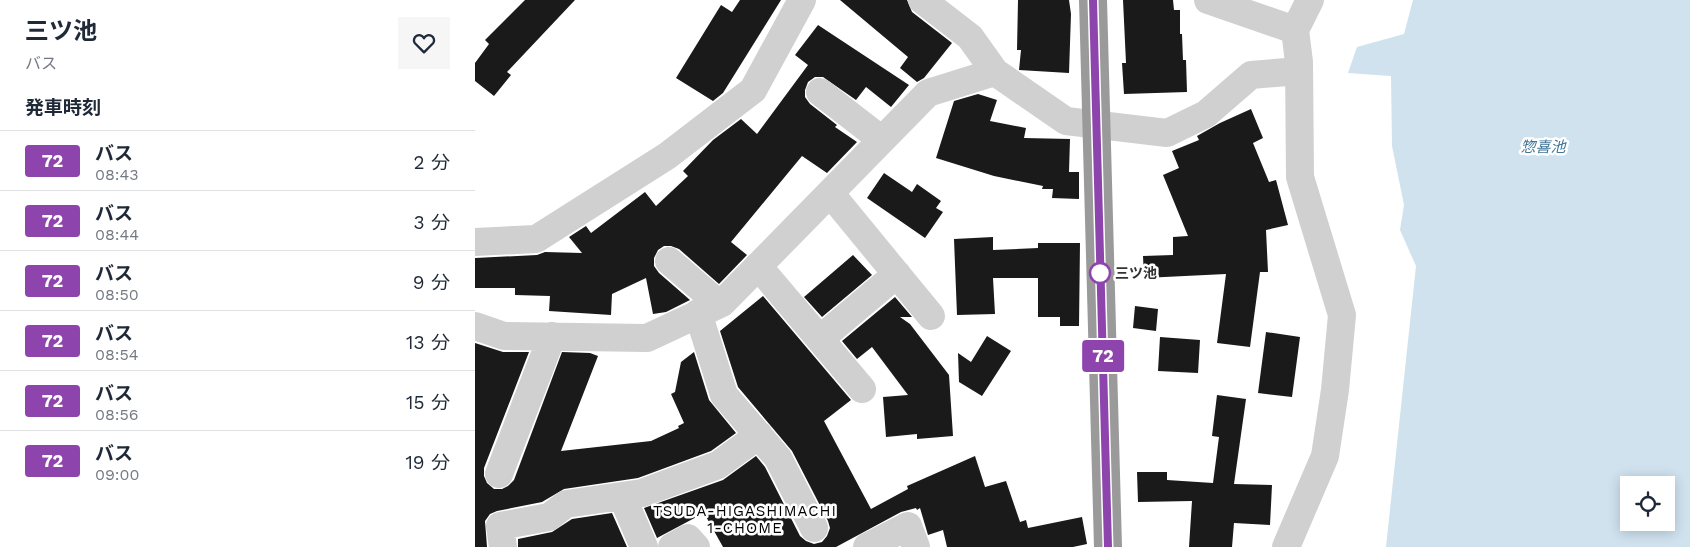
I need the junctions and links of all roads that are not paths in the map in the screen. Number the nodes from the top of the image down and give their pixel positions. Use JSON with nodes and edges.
{"nodes":[{"id":1,"x":802,"y":0,"type":"edge"},
{"id":2,"x":922,"y":0,"type":"edge"},
{"id":3,"x":1093,"y":0,"type":"edge"},
{"id":4,"x":1208,"y":0,"type":"edge"},
{"id":5,"x":1310,"y":0,"type":"edge"},
{"id":6,"x":1295,"y":30,"type":"junction"},
{"id":7,"x":1299,"y":71,"type":"junction"},
{"id":8,"x":995,"y":72,"type":"junction"},
{"id":9,"x":820,"y":92,"type":"dead end"},
{"id":10,"x":1096,"y":124,"type":"junction"},
{"id":11,"x":882,"y":140,"type":"junction"},
{"id":12,"x":830,"y":193,"type":"junction"},
{"id":13,"x":475,"y":242,"type":"edge"},
{"id":14,"x":669,"y":261,"type":"dead end"},
{"id":15,"x":758,"y":266,"type":"junction"},
{"id":16,"x":897,"y":274,"type":"junction"},
{"id":17,"x":709,"y":309,"type":"junction"},
{"id":18,"x":931,"y":316,"type":"dead end"},
{"id":19,"x":475,"y":326,"type":"edge"},
{"id":20,"x":552,"y":336,"type":"junction"},
{"id":21,"x":820,"y":339,"type":"junction"},
{"id":22,"x":862,"y":389,"type":"dead end"},
{"id":23,"x":759,"y":435,"type":"junction"},
{"id":24,"x":499,"y":474,"type":"dead end"},
{"id":25,"x":621,"y":496,"type":"junction"},
{"id":26,"x":814,"y":528,"type":"dead end"},
{"id":27,"x":503,"y":547,"type":"edge"},
{"id":28,"x":643,"y":547,"type":"edge"},
{"id":29,"x":673,"y":547,"type":"edge"},
{"id":30,"x":696,"y":547,"type":"edge"},
{"id":31,"x":867,"y":547,"type":"edge"},
{"id":32,"x":916,"y":547,"type":"edge"},
{"id":33,"x":1108,"y":547,"type":"edge"},
{"id":34,"x":1286,"y":547,"type":"edge"}],
"edges":[{"from":1,"to":13,"type":"street"},
{"from":2,"to":8,"type":"street"},
{"from":3,"to":10,"type":"highway"},
{"from":4,"to":6,"type":"street"},
{"from":5,"to":6,"type":"street"},
{"from":6,"to":7,"type":"street"},
{"from":7,"to":10,"type":"street"},
{"from":7,"to":34,"type":"street"},
{"from":8,"to":10,"type":"street"},
{"from":8,"to":11,"type":"street"},
{"from":9,"to":11,"type":"street"},
{"from":10,"to":33,"type":"highway"},
{"from":11,"to":12,"type":"street"},
{"from":12,"to":15,"type":"street"},
{"from":12,"to":16,"type":"street"},
{"from":14,"to":17,"type":"street"},
{"from":15,"to":17,"type":"street"},
{"from":15,"to":21,"type":"street"},
{"from":16,"to":18,"type":"street"},
{"from":16,"to":21,"type":"street"},
{"from":17,"to":20,"type":"street"},
{"from":17,"to":23,"type":"street"},
{"from":19,"to":20,"type":"street"},
{"from":20,"to":24,"type":"street"},
{"from":21,"to":22,"type":"street"},
{"from":23,"to":25,"type":"street"},
{"from":23,"to":26,"type":"street"},
{"from":25,"to":27,"type":"street"},
{"from":25,"to":28,"type":"street"},
{"from":29,"to":30,"type":"street"},
{"from":31,"to":32,"type":"street"}]}
